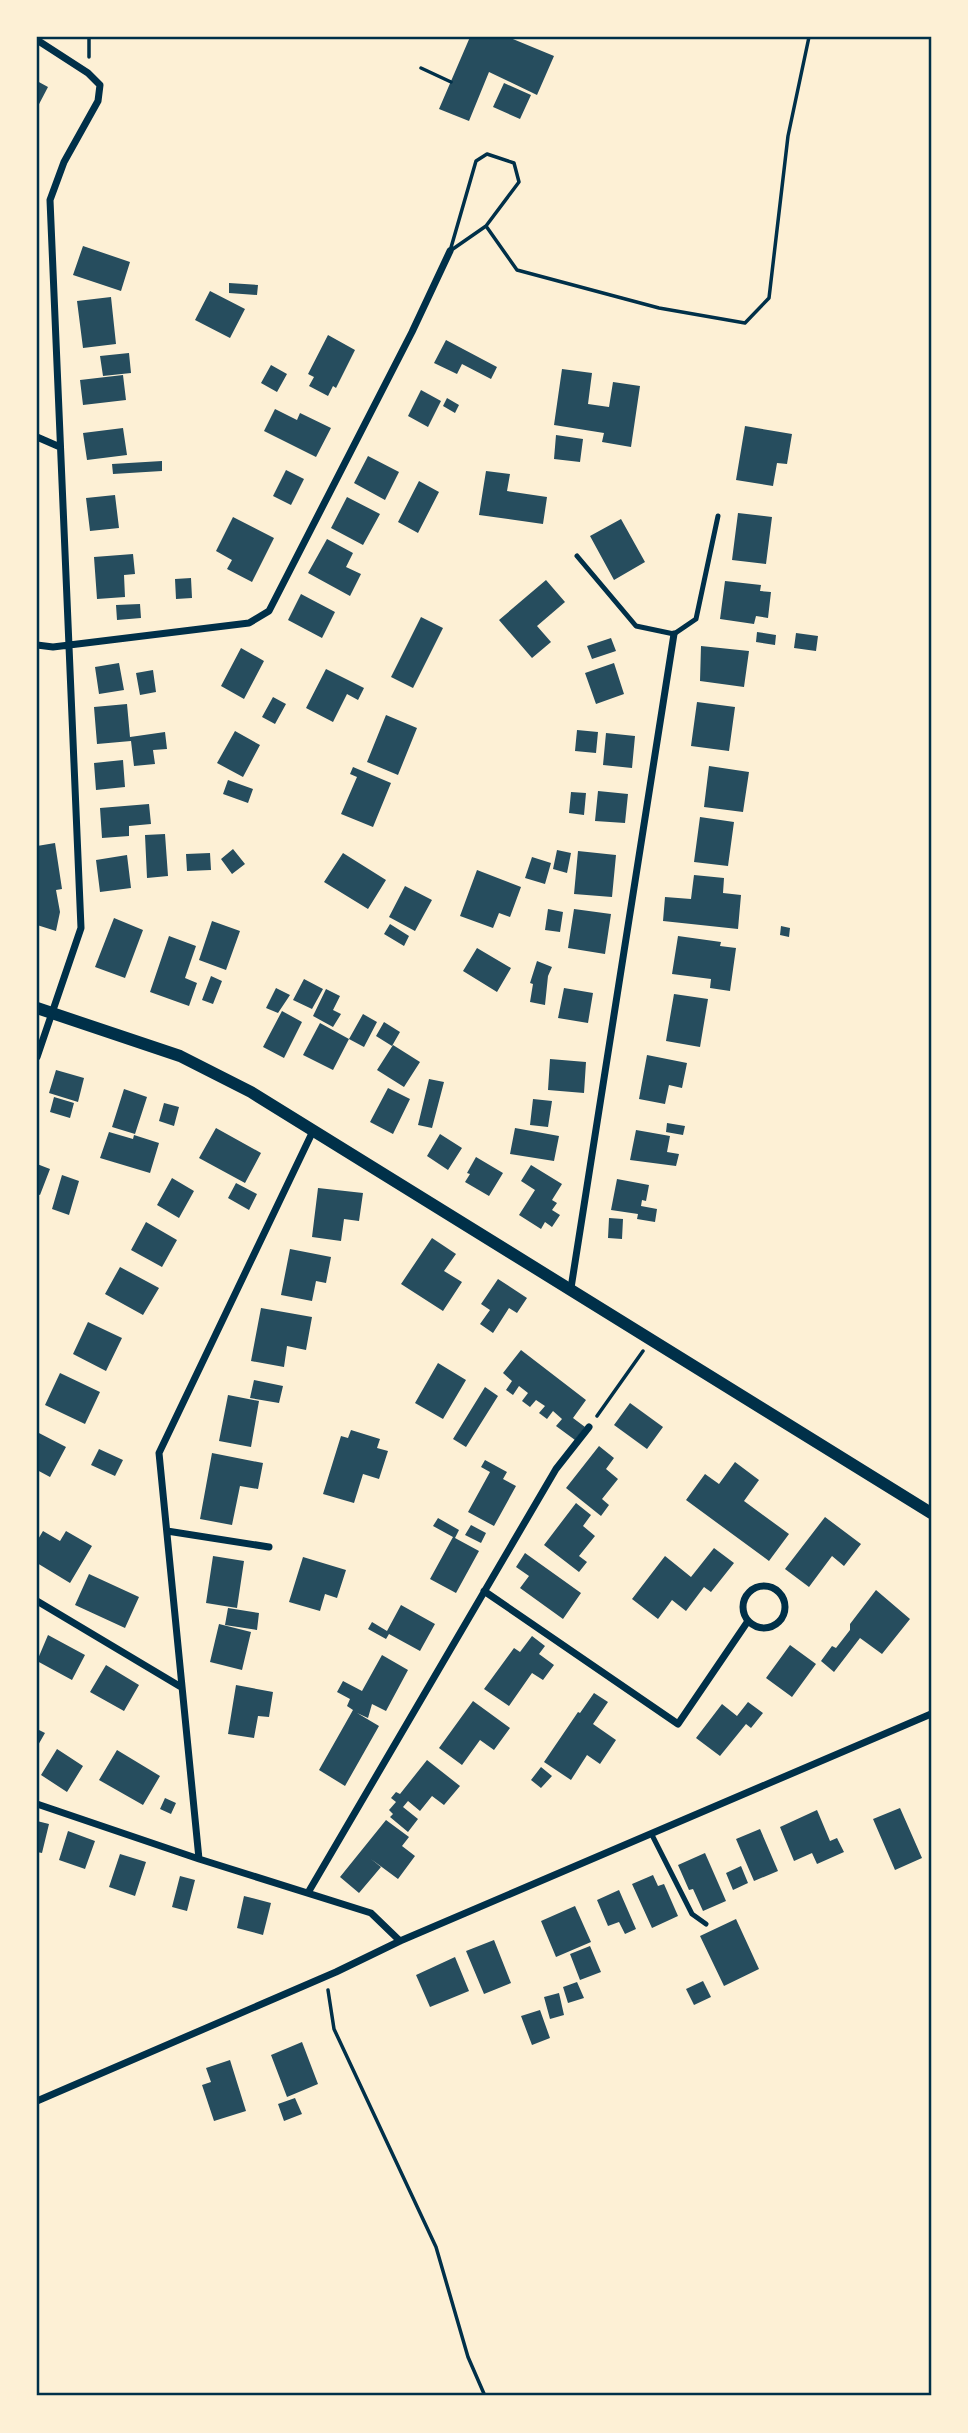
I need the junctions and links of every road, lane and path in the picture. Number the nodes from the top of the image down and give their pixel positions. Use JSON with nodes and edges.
{"nodes":[{"id":1,"x":809,"y":37,"type":"edge"},
{"id":2,"x":37,"y":40,"type":"edge"},
{"id":3,"x":421,"y":68,"type":"dead end"},
{"id":4,"x":451,"y":82,"type":"dead end"},
{"id":5,"x":486,"y":226,"type":"junction"},
{"id":6,"x":450,"y":251,"type":"junction"},
{"id":7,"x":37,"y":437,"type":"edge"},
{"id":8,"x":60,"y":447,"type":"junction"},
{"id":9,"x":718,"y":516,"type":"dead end"},
{"id":10,"x":577,"y":556,"type":"dead end"},
{"id":11,"x":674,"y":634,"type":"junction"},
{"id":12,"x":37,"y":645,"type":"edge"},
{"id":13,"x":69,"y":645,"type":"junction"},
{"id":14,"x":37,"y":1008,"type":"edge"},
{"id":15,"x":53,"y":1014,"type":"junction"},
{"id":16,"x":37,"y":1057,"type":"edge"},
{"id":17,"x":313,"y":1131,"type":"junction"},
{"id":18,"x":571,"y":1288,"type":"junction"},
{"id":19,"x":644,"y":1350,"type":"dead end"},
{"id":20,"x":589,"y":1427,"type":"joint"},
{"id":21,"x":931,"y":1513,"type":"edge"},
{"id":22,"x":167,"y":1531,"type":"junction"},
{"id":23,"x":269,"y":1547,"type":"dead end"},
{"id":24,"x":484,"y":1591,"type":"junction"},
{"id":25,"x":37,"y":1601,"type":"edge"},
{"id":26,"x":748,"y":1620,"type":"junction"},
{"id":27,"x":181,"y":1688,"type":"junction"},
{"id":28,"x":931,"y":1714,"type":"edge"},
{"id":29,"x":37,"y":1804,"type":"edge"},
{"id":30,"x":652,"y":1835,"type":"junction"},
{"id":31,"x":199,"y":1859,"type":"junction"},
{"id":32,"x":309,"y":1892,"type":"junction"},
{"id":33,"x":706,"y":1924,"type":"dead end"},
{"id":34,"x":400,"y":1941,"type":"junction"},
{"id":35,"x":336,"y":1972,"type":"junction"},
{"id":36,"x":37,"y":2101,"type":"edge"},
{"id":37,"x":485,"y":2396,"type":"edge"}],
"edges":[{"from":1,"to":5,"type":"path"},
{"from":2,"to":8,"type":"street"},
{"from":3,"to":4,"type":"path"},
{"from":5,"to":6,"type":"path"},
{"from":5,"to":6,"type":"path"},
{"from":6,"to":13,"type":"street"},
{"from":7,"to":8,"type":"street"},
{"from":8,"to":13,"type":"street"},
{"from":9,"to":11,"type":"lane"},
{"from":10,"to":11,"type":"lane"},
{"from":11,"to":18,"type":"street"},
{"from":12,"to":13,"type":"street"},
{"from":13,"to":15,"type":"street"},
{"from":14,"to":15,"type":"street"},
{"from":15,"to":16,"type":"street"},
{"from":15,"to":17,"type":"street"},
{"from":17,"to":18,"type":"street"},
{"from":17,"to":22,"type":"street"},
{"from":18,"to":21,"type":"street"},
{"from":19,"to":20,"type":"path"},
{"from":20,"to":24,"type":"street"},
{"from":22,"to":23,"type":"street"},
{"from":22,"to":27,"type":"street"},
{"from":24,"to":26,"type":"street"},
{"from":24,"to":32,"type":"street"},
{"from":25,"to":27,"type":"street"},
{"from":26,"to":26,"type":"street"},
{"from":27,"to":31,"type":"street"},
{"from":28,"to":30,"type":"street"},
{"from":29,"to":31,"type":"street"},
{"from":30,"to":33,"type":"lane"},
{"from":30,"to":34,"type":"street"},
{"from":31,"to":32,"type":"street"},
{"from":32,"to":34,"type":"street"},
{"from":34,"to":35,"type":"street"},
{"from":35,"to":36,"type":"street"},
{"from":35,"to":37,"type":"path"}]}
